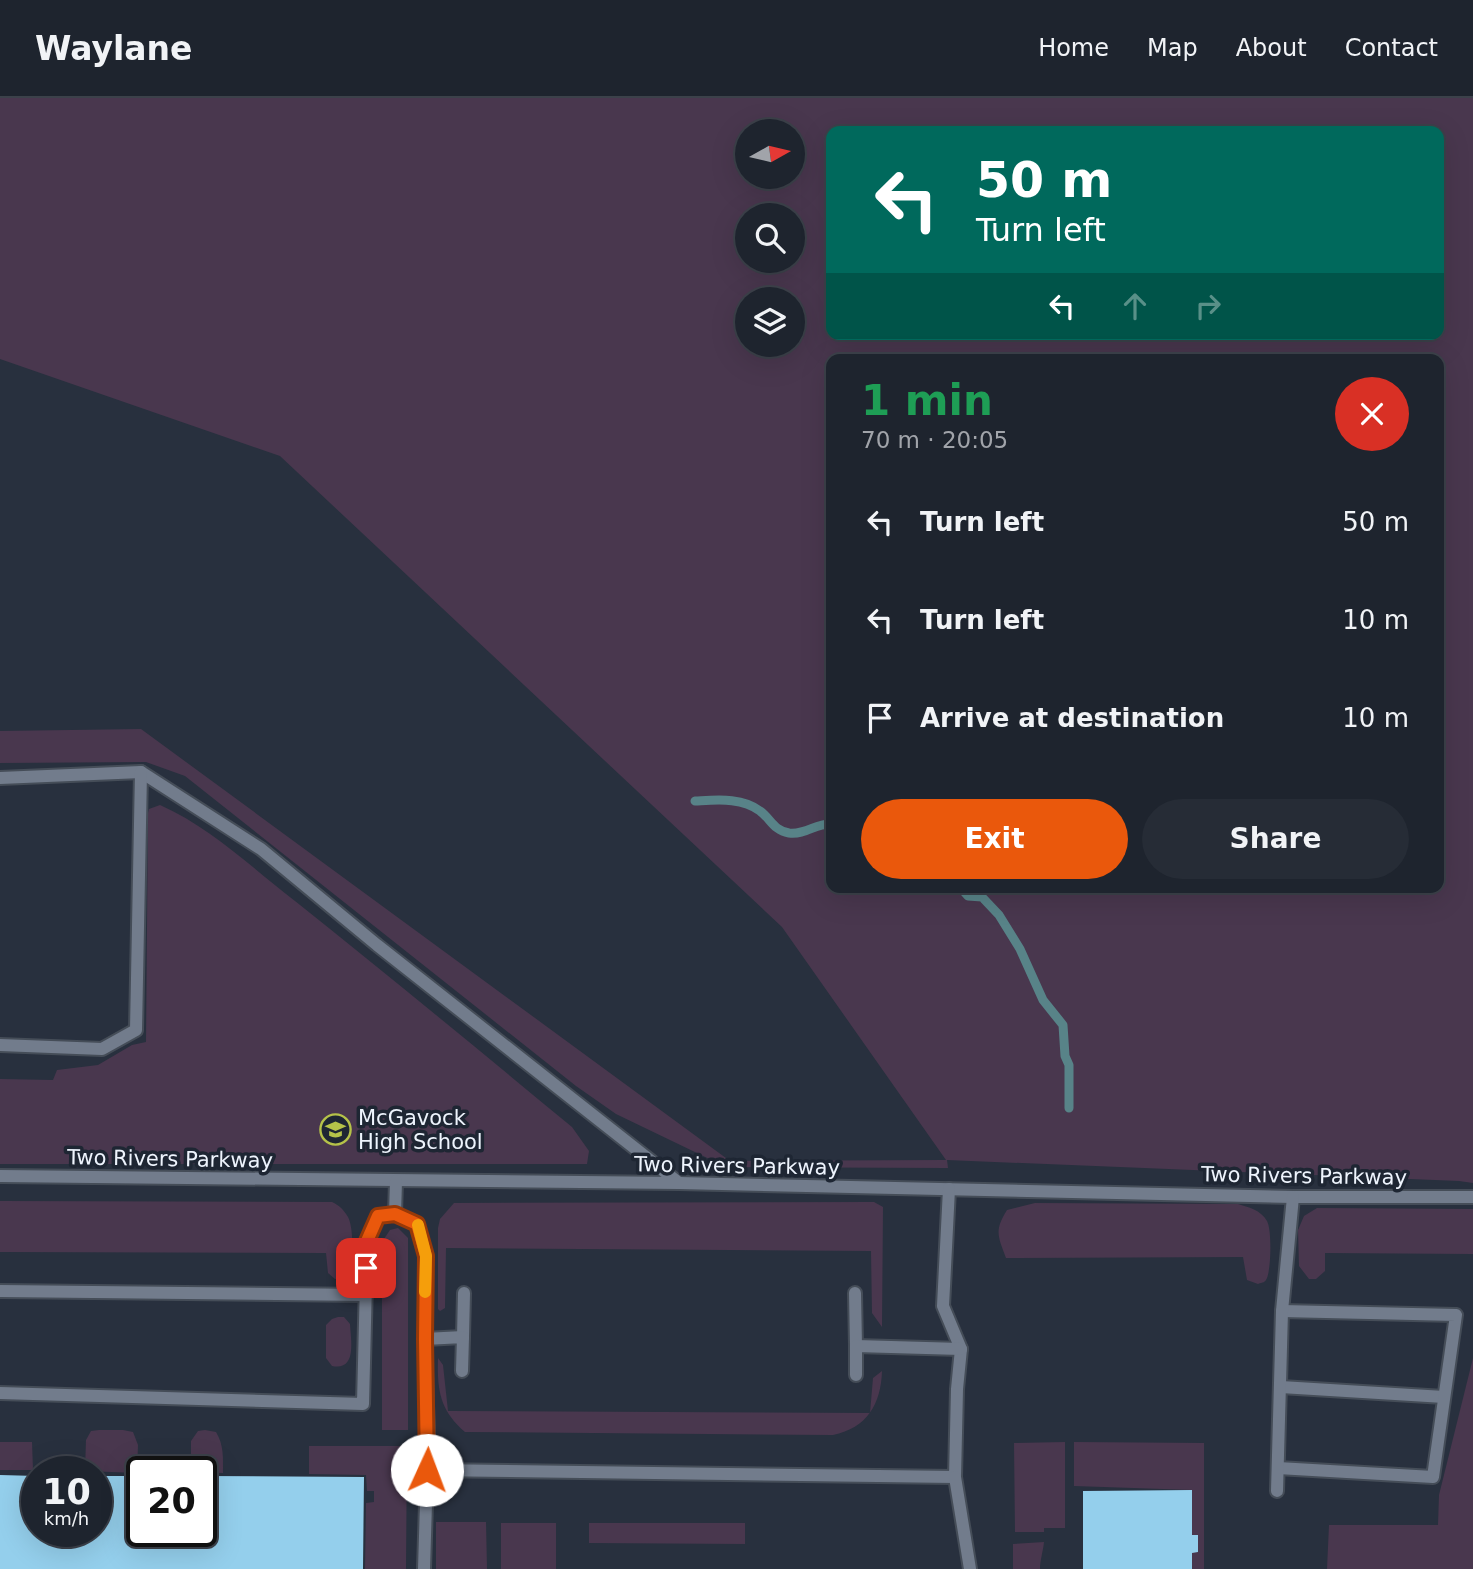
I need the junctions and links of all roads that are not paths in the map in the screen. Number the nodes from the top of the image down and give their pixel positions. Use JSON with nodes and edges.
{"nodes":[{"id":1,"x":141,"y":772,"type":"junction"},
{"id":2,"x":0,"y":778,"type":"edge"},
{"id":3,"x":0,"y":1045,"type":"edge"},
{"id":4,"x":0,"y":1176,"type":"edge"},
{"id":5,"x":396,"y":1181,"type":"junction"},
{"id":6,"x":679,"y":1183,"type":"junction"},
{"id":7,"x":949,"y":1189,"type":"junction"},
{"id":8,"x":1473,"y":1196,"type":"edge"},
{"id":9,"x":1293,"y":1198,"type":"junction"},
{"id":10,"x":395,"y":1214,"type":"junction"},
{"id":11,"x":0,"y":1291,"type":"edge"},
{"id":12,"x":464,"y":1293,"type":"dead end"},
{"id":13,"x":855,"y":1293,"type":"dead end"},
{"id":14,"x":366,"y":1295,"type":"junction"},
{"id":15,"x":1282,"y":1311,"type":"junction"},
{"id":16,"x":463,"y":1337,"type":"junction"},
{"id":17,"x":425,"y":1339,"type":"junction"},
{"id":18,"x":856,"y":1346,"type":"junction"},
{"id":19,"x":961,"y":1349,"type":"junction"},
{"id":20,"x":462,"y":1371,"type":"dead end"},
{"id":21,"x":856,"y":1375,"type":"dead end"},
{"id":22,"x":1281,"y":1387,"type":"junction"},
{"id":23,"x":0,"y":1393,"type":"edge"},
{"id":24,"x":1444,"y":1397,"type":"junction"},
{"id":25,"x":1278,"y":1468,"type":"junction"},
{"id":26,"x":427,"y":1470,"type":"junction"},
{"id":27,"x":955,"y":1477,"type":"junction"},
{"id":28,"x":1277,"y":1491,"type":"dead end"},
{"id":29,"x":424,"y":1569,"type":"edge"},
{"id":30,"x":970,"y":1569,"type":"edge"}],
"edges":[{"from":1,"to":2,"type":"lane"},
{"from":1,"to":3,"type":"lane"},
{"from":1,"to":6,"type":"lane"},
{"from":4,"to":5,"type":"lane","name":"Two Rivers Parkway"},
{"from":5,"to":6,"type":"lane","name":"Two Rivers Parkway"},
{"from":5,"to":10,"type":"lane"},
{"from":6,"to":7,"type":"lane","name":"Two Rivers Parkway"},
{"from":7,"to":9,"type":"lane","name":"Two Rivers Parkway"},
{"from":7,"to":19,"type":"lane"},
{"from":8,"to":9,"type":"lane","name":"Two Rivers Parkway"},
{"from":9,"to":15,"type":"lane"},
{"from":10,"to":14,"type":"lane"},
{"from":10,"to":17,"type":"lane"},
{"from":11,"to":14,"type":"lane"},
{"from":12,"to":16,"type":"lane"},
{"from":13,"to":18,"type":"lane"},
{"from":14,"to":23,"type":"lane"},
{"from":15,"to":22,"type":"lane"},
{"from":15,"to":24,"type":"lane"},
{"from":16,"to":17,"type":"lane"},
{"from":16,"to":20,"type":"lane"},
{"from":17,"to":26,"type":"lane"},
{"from":18,"to":19,"type":"lane"},
{"from":18,"to":21,"type":"lane"},
{"from":19,"to":27,"type":"lane"},
{"from":22,"to":24,"type":"lane"},
{"from":22,"to":25,"type":"lane"},
{"from":24,"to":25,"type":"lane"},
{"from":25,"to":28,"type":"lane"},
{"from":26,"to":27,"type":"lane"},
{"from":26,"to":29,"type":"lane"},
{"from":27,"to":30,"type":"lane"}]}
